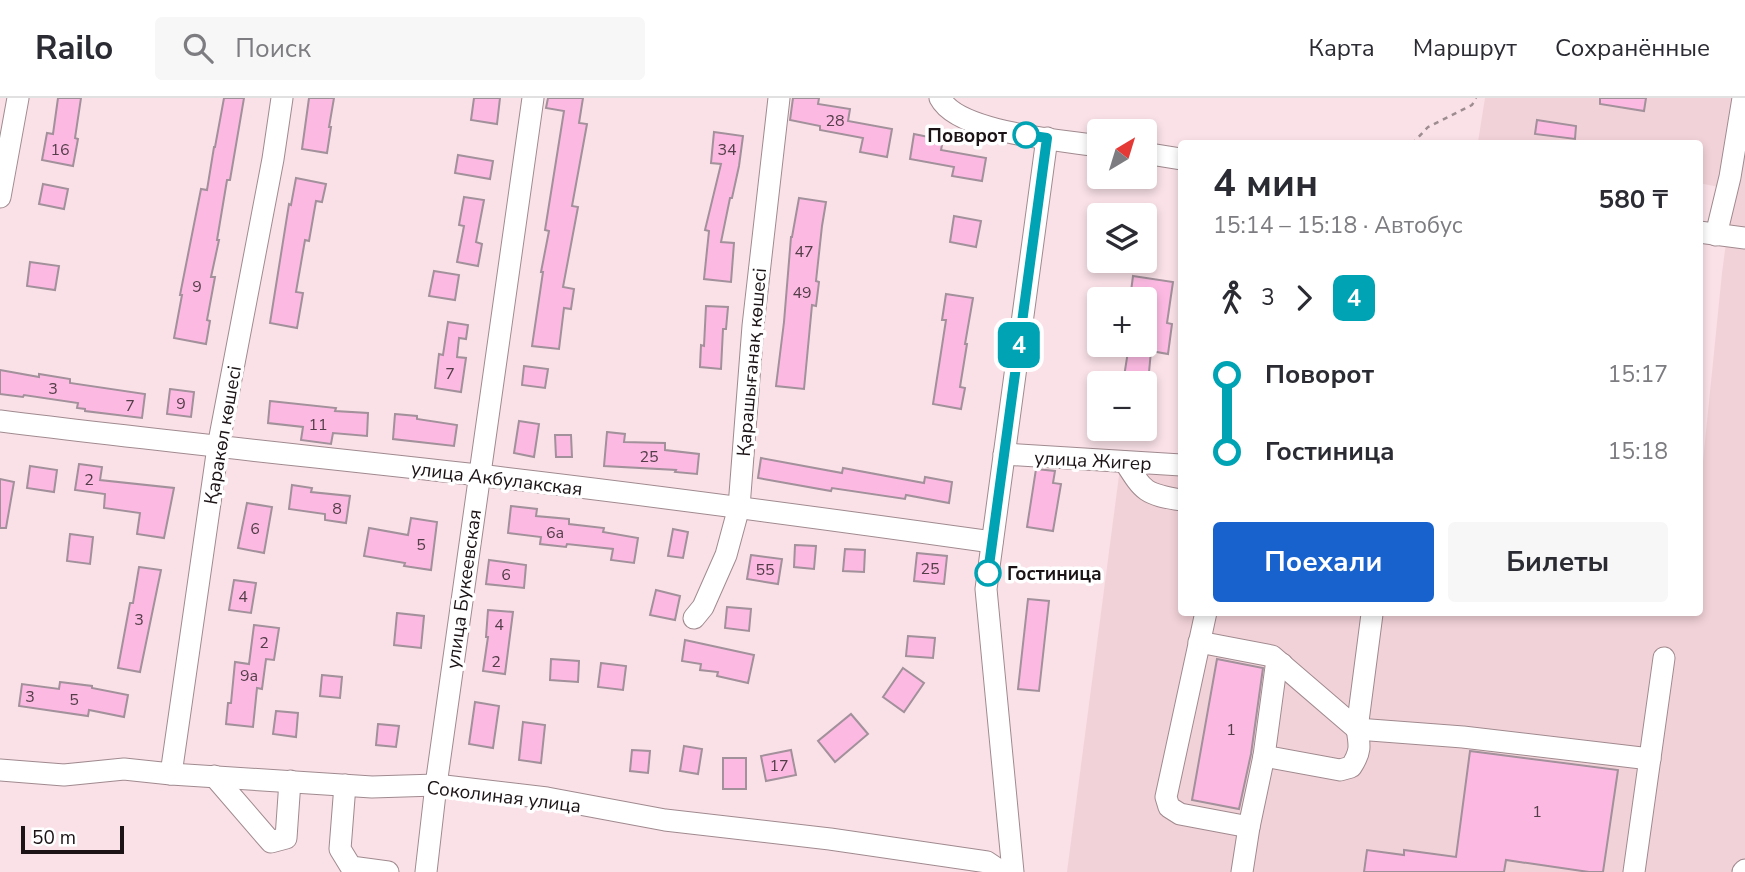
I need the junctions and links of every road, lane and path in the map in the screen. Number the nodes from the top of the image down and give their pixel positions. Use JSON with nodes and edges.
{"nodes":[{"id":1,"x":19,"y":98,"type":"edge"},
{"id":2,"x":282,"y":98,"type":"edge"},
{"id":3,"x":533,"y":98,"type":"edge"},
{"id":4,"x":779,"y":98,"type":"edge"},
{"id":5,"x":940,"y":98,"type":"edge"},
{"id":6,"x":1476,"y":98,"type":"edge"},
{"id":7,"x":1743,"y":98,"type":"edge"},
{"id":8,"x":1047,"y":138,"type":"junction"},
{"id":9,"x":1416,"y":140,"type":"edge"},
{"id":10,"x":1087,"y":144,"type":"edge"},
{"id":11,"x":1157,"y":155,"type":"edge"},
{"id":12,"x":1178,"y":159,"type":"edge"},
{"id":13,"x":0,"y":197,"type":"edge"},
{"id":14,"x":1708,"y":233,"type":"edge"},
{"id":15,"x":1745,"y":238,"type":"edge"},
{"id":16,"x":0,"y":421,"type":"edge"},
{"id":17,"x":218,"y":447,"type":"junction"},
{"id":18,"x":1004,"y":454,"type":"junction"},
{"id":19,"x":1125,"y":462,"type":"junction"},
{"id":20,"x":1178,"y":465,"type":"edge"},
{"id":21,"x":479,"y":475,"type":"junction"},
{"id":22,"x":1178,"y":500,"type":"edge"},
{"id":23,"x":738,"y":507,"type":"junction"},
{"id":24,"x":992,"y":542,"type":"junction"},
{"id":25,"x":1205,"y":616,"type":"edge"},
{"id":26,"x":1373,"y":616,"type":"edge"},
{"id":27,"x":694,"y":618,"type":"dead end"},
{"id":28,"x":1199,"y":642,"type":"junction"},
{"id":29,"x":1664,"y":658,"type":"dead end"},
{"id":30,"x":1282,"y":664,"type":"junction"},
{"id":31,"x":1357,"y":729,"type":"junction"},
{"id":32,"x":1264,"y":756,"type":"junction"},
{"id":33,"x":1650,"y":759,"type":"junction"},
{"id":34,"x":0,"y":770,"type":"edge"},
{"id":35,"x":171,"y":774,"type":"junction"},
{"id":36,"x":214,"y":776,"type":"junction"},
{"id":37,"x":290,"y":781,"type":"junction"},
{"id":38,"x":345,"y":785,"type":"junction"},
{"id":39,"x":436,"y":785,"type":"junction"},
{"id":40,"x":1249,"y":827,"type":"junction"},
{"id":41,"x":388,"y":872,"type":"edge"},
{"id":42,"x":426,"y":872,"type":"edge"},
{"id":43,"x":1002,"y":872,"type":"edge"},
{"id":44,"x":1013,"y":872,"type":"edge"},
{"id":45,"x":1242,"y":872,"type":"edge"},
{"id":46,"x":1634,"y":872,"type":"edge"}],
"edges":[{"from":1,"to":13,"type":"street"},
{"from":2,"to":17,"type":"street","name":"Қаракөл көшесі"},
{"from":3,"to":21,"type":"street","name":"улица Букеевская"},
{"from":4,"to":23,"type":"street","name":"Қарашығанақ көшесі"},
{"from":5,"to":8,"type":"street"},
{"from":6,"to":9,"type":"path"},
{"from":7,"to":14,"type":"street"},
{"from":8,"to":10,"type":"street"},
{"from":8,"to":18,"type":"street"},
{"from":11,"to":12,"type":"street"},
{"from":14,"to":15,"type":"street"},
{"from":16,"to":17,"type":"street","name":"улица Акбулакская"},
{"from":17,"to":21,"type":"street","name":"улица Акбулакская"},
{"from":17,"to":35,"type":"street","name":"Қаракөл көшесі"},
{"from":18,"to":19,"type":"street","name":"улица Жигер"},
{"from":18,"to":24,"type":"street"},
{"from":19,"to":20,"type":"street","name":"улица Жигер"},
{"from":19,"to":22,"type":"street"},
{"from":21,"to":23,"type":"street","name":"улица Акбулакская"},
{"from":21,"to":39,"type":"street","name":"улица Букеевская"},
{"from":23,"to":24,"type":"street","name":"улица Акбулакская"},
{"from":23,"to":27,"type":"street","name":"Қарашығанақ көшесі"},
{"from":24,"to":44,"type":"street"},
{"from":25,"to":28,"type":"street"},
{"from":26,"to":31,"type":"street"},
{"from":28,"to":30,"type":"street"},
{"from":28,"to":40,"type":"street"},
{"from":29,"to":33,"type":"street"},
{"from":30,"to":31,"type":"street"},
{"from":30,"to":32,"type":"street"},
{"from":31,"to":32,"type":"street"},
{"from":31,"to":33,"type":"street"},
{"from":32,"to":40,"type":"street"},
{"from":33,"to":46,"type":"street"},
{"from":34,"to":35,"type":"street","name":"Соколиная улица"},
{"from":35,"to":36,"type":"street","name":"Соколиная улица"},
{"from":36,"to":37,"type":"street","name":"Соколиная улица"},
{"from":36,"to":37,"type":"street"},
{"from":37,"to":38,"type":"street","name":"Соколиная улица"},
{"from":38,"to":39,"type":"street","name":"Соколиная улица"},
{"from":38,"to":41,"type":"street"},
{"from":39,"to":42,"type":"street","name":"улица Букеевская"},
{"from":39,"to":43,"type":"street","name":"Соколиная улица"},
{"from":40,"to":45,"type":"street"}]}
